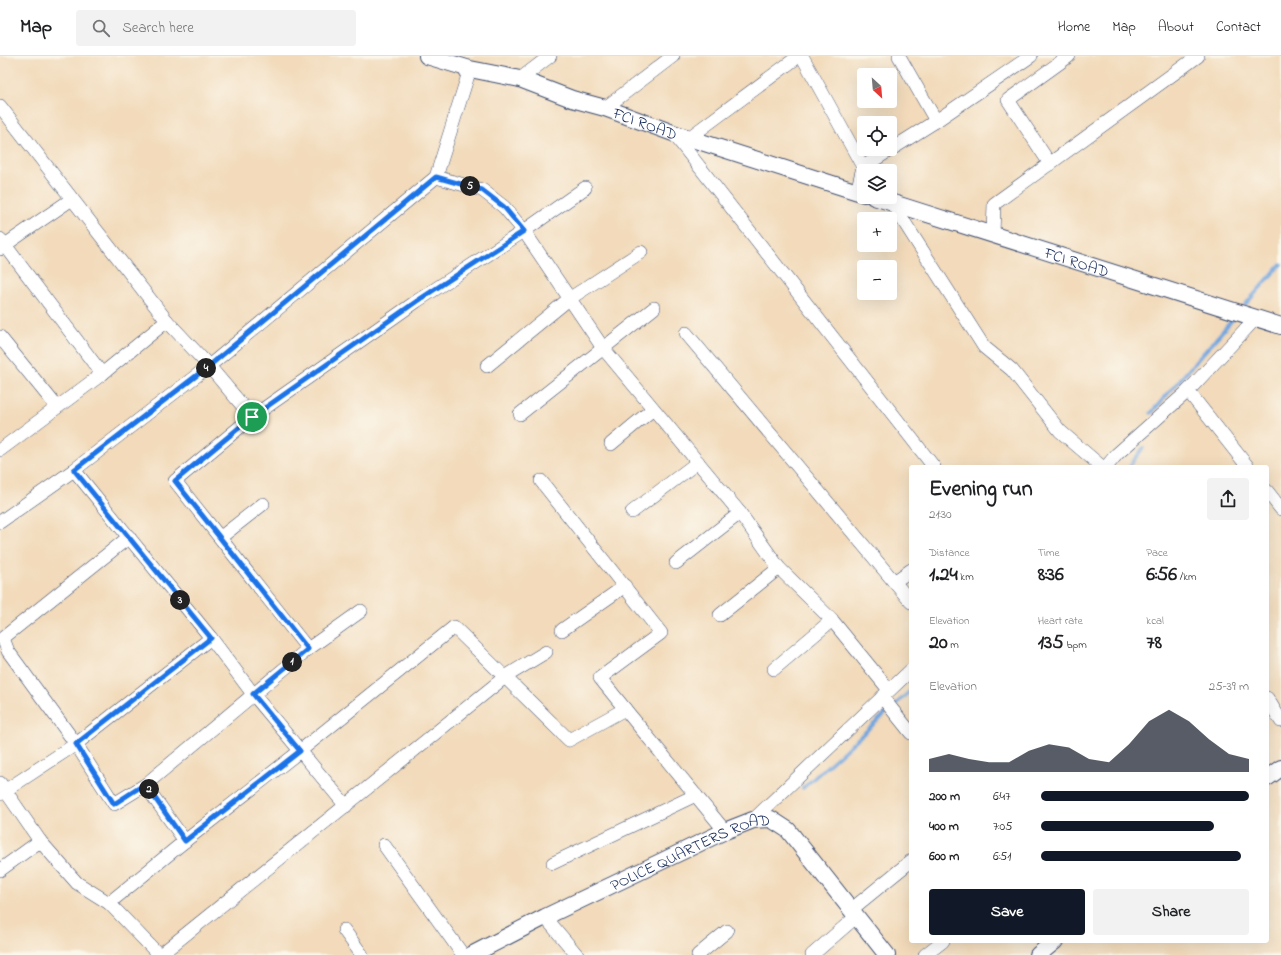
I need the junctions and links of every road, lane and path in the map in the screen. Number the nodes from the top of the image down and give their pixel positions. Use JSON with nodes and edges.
{"nodes":[{"id":1,"x":427,"y":56,"type":"edge"},
{"id":2,"x":550,"y":56,"type":"edge"},
{"id":3,"x":673,"y":56,"type":"edge"},
{"id":4,"x":800,"y":56,"type":"edge"},
{"id":5,"x":1031,"y":56,"type":"edge"},
{"id":6,"x":1069,"y":56,"type":"edge"},
{"id":7,"x":1198,"y":56,"type":"edge"},
{"id":8,"x":902,"y":57,"type":"edge"},
{"id":9,"x":470,"y":69,"type":"junction"},
{"id":10,"x":520,"y":79,"type":"junction"},
{"id":11,"x":0,"y":106,"type":"edge"},
{"id":12,"x":605,"y":108,"type":"junction"},
{"id":13,"x":936,"y":121,"type":"junction"},
{"id":14,"x":673,"y":133,"type":"junction"},
{"id":15,"x":690,"y":138,"type":"junction"},
{"id":16,"x":861,"y":164,"type":"edge"},
{"id":17,"x":868,"y":164,"type":"edge"},
{"id":18,"x":1050,"y":164,"type":"junction"},
{"id":19,"x":436,"y":177,"type":"junction"},
{"id":20,"x":584,"y":188,"type":"dead end"},
{"id":21,"x":857,"y":192,"type":"edge"},
{"id":22,"x":72,"y":199,"type":"junction"},
{"id":23,"x":893,"y":204,"type":"edge"},
{"id":24,"x":895,"y":204,"type":"edge"},
{"id":25,"x":524,"y":231,"type":"junction"},
{"id":26,"x":993,"y":235,"type":"junction"},
{"id":27,"x":2,"y":244,"type":"edge"},
{"id":28,"x":641,"y":252,"type":"dead end"},
{"id":29,"x":569,"y":299,"type":"junction"},
{"id":30,"x":654,"y":308,"type":"dead end"},
{"id":31,"x":1256,"y":318,"type":"junction"},
{"id":32,"x":166,"y":321,"type":"junction"},
{"id":33,"x":1281,"y":326,"type":"edge"},
{"id":34,"x":686,"y":333,"type":"dead end"},
{"id":35,"x":0,"y":336,"type":"edge"},
{"id":36,"x":603,"y":348,"type":"junction"},
{"id":37,"x":209,"y":366,"type":"junction"},
{"id":38,"x":487,"y":366,"type":"dead end"},
{"id":39,"x":102,"y":374,"type":"junction"},
{"id":40,"x":1188,"y":391,"type":"junction"},
{"id":41,"x":57,"y":407,"type":"junction"},
{"id":42,"x":653,"y":409,"type":"junction"},
{"id":43,"x":520,"y":414,"type":"dead end"},
{"id":44,"x":252,"y":417,"type":"junction"},
{"id":45,"x":611,"y":444,"type":"dead end"},
{"id":46,"x":0,"y":450,"type":"edge"},
{"id":47,"x":698,"y":462,"type":"junction"},
{"id":48,"x":932,"y":465,"type":"edge"},
{"id":49,"x":1100,"y":465,"type":"edge"},
{"id":50,"x":1108,"y":465,"type":"edge"},
{"id":51,"x":1246,"y":465,"type":"edge"},
{"id":52,"x":74,"y":470,"type":"junction"},
{"id":53,"x":541,"y":481,"type":"dead end"},
{"id":54,"x":1269,"y":494,"type":"edge"},
{"id":55,"x":263,"y":504,"type":"dead end"},
{"id":56,"x":1281,"y":509,"type":"edge"},
{"id":57,"x":632,"y":512,"type":"dead end"},
{"id":58,"x":740,"y":513,"type":"junction"},
{"id":59,"x":0,"y":522,"type":"edge"},
{"id":60,"x":129,"y":537,"type":"junction"},
{"id":61,"x":221,"y":537,"type":"junction"},
{"id":62,"x":676,"y":563,"type":"dead end"},
{"id":63,"x":779,"y":568,"type":"junction"},
{"id":64,"x":909,"y":571,"type":"edge"},
{"id":65,"x":894,"y":582,"type":"junction"},
{"id":66,"x":625,"y":586,"type":"junction"},
{"id":67,"x":909,"y":600,"type":"edge"},
{"id":68,"x":361,"y":611,"type":"dead end"},
{"id":69,"x":720,"y":615,"type":"dead end"},
{"id":70,"x":832,"y":620,"type":"junction"},
{"id":71,"x":562,"y":630,"type":"dead end"},
{"id":72,"x":211,"y":638,"type":"junction"},
{"id":73,"x":308,"y":649,"type":"junction"},
{"id":74,"x":546,"y":652,"type":"dead end"},
{"id":75,"x":774,"y":669,"type":"dead end"},
{"id":76,"x":909,"y":672,"type":"edge"},
{"id":77,"x":505,"y":677,"type":"junction"},
{"id":78,"x":253,"y":694,"type":"junction"},
{"id":79,"x":886,"y":694,"type":"junction"},
{"id":80,"x":1269,"y":701,"type":"edge"},
{"id":81,"x":625,"y":709,"type":"junction"},
{"id":82,"x":1281,"y":722,"type":"edge"},
{"id":83,"x":909,"y":730,"type":"edge"},
{"id":84,"x":76,"y":744,"type":"junction"},
{"id":85,"x":300,"y":751,"type":"junction"},
{"id":86,"x":1281,"y":768,"type":"edge"},
{"id":87,"x":1269,"y":777,"type":"edge"},
{"id":88,"x":145,"y":784,"type":"junction"},
{"id":89,"x":2,"y":789,"type":"edge"},
{"id":90,"x":696,"y":795,"type":"junction"},
{"id":91,"x":346,"y":806,"type":"junction"},
{"id":92,"x":753,"y":820,"type":"junction"},
{"id":93,"x":725,"y":831,"type":"junction"},
{"id":94,"x":40,"y":841,"type":"junction"},
{"id":95,"x":185,"y":841,"type":"junction"},
{"id":96,"x":384,"y":845,"type":"dead end"},
{"id":97,"x":553,"y":863,"type":"dead end"},
{"id":98,"x":909,"y":863,"type":"edge"},
{"id":99,"x":0,"y":870,"type":"edge"},
{"id":100,"x":109,"y":903,"type":"junction"},
{"id":101,"x":854,"y":913,"type":"junction"},
{"id":102,"x":545,"y":917,"type":"junction"},
{"id":103,"x":344,"y":930,"type":"dead end"},
{"id":104,"x":727,"y":931,"type":"dead end"},
{"id":105,"x":940,"y":943,"type":"edge"},
{"id":106,"x":1053,"y":943,"type":"edge"},
{"id":107,"x":473,"y":954,"type":"edge"},
{"id":108,"x":160,"y":955,"type":"edge"},
{"id":109,"x":362,"y":955,"type":"edge"},
{"id":110,"x":577,"y":955,"type":"edge"},
{"id":111,"x":698,"y":955,"type":"edge"},
{"id":112,"x":812,"y":955,"type":"edge"},
{"id":113,"x":887,"y":955,"type":"edge"},
{"id":114,"x":925,"y":955,"type":"edge"},
{"id":115,"x":1038,"y":955,"type":"edge"}],
"edges":[{"from":1,"to":9,"type":"street","name":"FCI ROAD"},
{"from":2,"to":10,"type":"street"},
{"from":3,"to":12,"type":"street"},
{"from":4,"to":15,"type":"street"},
{"from":4,"to":16,"type":"street"},
{"from":5,"to":13,"type":"street"},
{"from":6,"to":18,"type":"street"},
{"from":7,"to":18,"type":"street"},
{"from":8,"to":13,"type":"street"},
{"from":9,"to":10,"type":"street","name":"FCI ROAD"},
{"from":9,"to":19,"type":"street"},
{"from":10,"to":12,"type":"street","name":"FCI ROAD"},
{"from":11,"to":22,"type":"street"},
{"from":12,"to":14,"type":"street","name":"FCI ROAD"},
{"from":13,"to":17,"type":"street"},
{"from":14,"to":15,"type":"street","name":"FCI ROAD"},
{"from":14,"to":48,"type":"street"},
{"from":15,"to":21,"type":"street","name":"FCI ROAD"},
{"from":18,"to":26,"type":"street"},
{"from":19,"to":25,"type":"street"},
{"from":19,"to":37,"type":"street"},
{"from":20,"to":25,"type":"street"},
{"from":22,"to":27,"type":"street"},
{"from":22,"to":32,"type":"street"},
{"from":23,"to":49,"type":"street"},
{"from":24,"to":26,"type":"street","name":"FCI ROAD"},
{"from":25,"to":29,"type":"street"},
{"from":25,"to":44,"type":"street"},
{"from":26,"to":31,"type":"street","name":"FCI ROAD"},
{"from":27,"to":39,"type":"street"},
{"from":28,"to":29,"type":"street"},
{"from":29,"to":36,"type":"street"},
{"from":29,"to":38,"type":"street"},
{"from":30,"to":36,"type":"street"},
{"from":31,"to":33,"type":"street","name":"FCI ROAD"},
{"from":31,"to":40,"type":"street"},
{"from":32,"to":37,"type":"street"},
{"from":32,"to":39,"type":"street"},
{"from":34,"to":65,"type":"street"},
{"from":35,"to":41,"type":"street"},
{"from":36,"to":42,"type":"street"},
{"from":36,"to":43,"type":"street"},
{"from":37,"to":44,"type":"street"},
{"from":37,"to":52,"type":"street"},
{"from":39,"to":41,"type":"street"},
{"from":40,"to":50,"type":"street"},
{"from":40,"to":51,"type":"street"},
{"from":41,"to":46,"type":"street"},
{"from":42,"to":45,"type":"street"},
{"from":42,"to":47,"type":"street"},
{"from":44,"to":61,"type":"street"},
{"from":47,"to":57,"type":"street"},
{"from":47,"to":58,"type":"street"},
{"from":52,"to":59,"type":"street"},
{"from":52,"to":60,"type":"street"},
{"from":53,"to":66,"type":"street"},
{"from":54,"to":56,"type":"street"},
{"from":55,"to":61,"type":"street"},
{"from":58,"to":62,"type":"street"},
{"from":58,"to":63,"type":"street"},
{"from":60,"to":72,"type":"street"},
{"from":60,"to":84,"type":"street"},
{"from":61,"to":73,"type":"street"},
{"from":63,"to":69,"type":"street"},
{"from":63,"to":70,"type":"street"},
{"from":64,"to":65,"type":"street"},
{"from":65,"to":67,"type":"street"},
{"from":66,"to":71,"type":"street"},
{"from":66,"to":81,"type":"street"},
{"from":68,"to":73,"type":"street"},
{"from":70,"to":75,"type":"street"},
{"from":70,"to":79,"type":"street"},
{"from":72,"to":78,"type":"street"},
{"from":72,"to":84,"type":"street"},
{"from":73,"to":78,"type":"street"},
{"from":74,"to":77,"type":"street"},
{"from":76,"to":79,"type":"street"},
{"from":77,"to":81,"type":"street"},
{"from":77,"to":85,"type":"street"},
{"from":77,"to":91,"type":"street"},
{"from":78,"to":85,"type":"street"},
{"from":78,"to":88,"type":"street"},
{"from":79,"to":83,"type":"street"},
{"from":79,"to":92,"type":"street"},
{"from":80,"to":82,"type":"street"},
{"from":81,"to":90,"type":"street"},
{"from":84,"to":88,"type":"street"},
{"from":84,"to":89,"type":"street"},
{"from":85,"to":91,"type":"street"},
{"from":85,"to":95,"type":"street"},
{"from":86,"to":87,"type":"street"},
{"from":88,"to":95,"type":"street"},
{"from":89,"to":94,"type":"street"},
{"from":90,"to":93,"type":"street"},
{"from":90,"to":97,"type":"street"},
{"from":91,"to":108,"type":"street"},
{"from":92,"to":93,"type":"street","name":"POLICE QUARTERS ROAD"},
{"from":92,"to":101,"type":"street","name":"POLICE QUARTERS ROAD"},
{"from":93,"to":102,"type":"street","name":"POLICE QUARTERS ROAD"},
{"from":94,"to":99,"type":"street"},
{"from":94,"to":100,"type":"street"},
{"from":95,"to":100,"type":"street"},
{"from":96,"to":107,"type":"street"},
{"from":98,"to":101,"type":"street"},
{"from":100,"to":108,"type":"street"},
{"from":101,"to":112,"type":"street"},
{"from":101,"to":113,"type":"street","name":"POLICE QUARTERS ROAD"},
{"from":102,"to":107,"type":"street","name":"POLICE QUARTERS ROAD"},
{"from":102,"to":110,"type":"street"},
{"from":103,"to":109,"type":"street"},
{"from":104,"to":111,"type":"street"},
{"from":105,"to":114,"type":"street"},
{"from":106,"to":115,"type":"street"}]}
